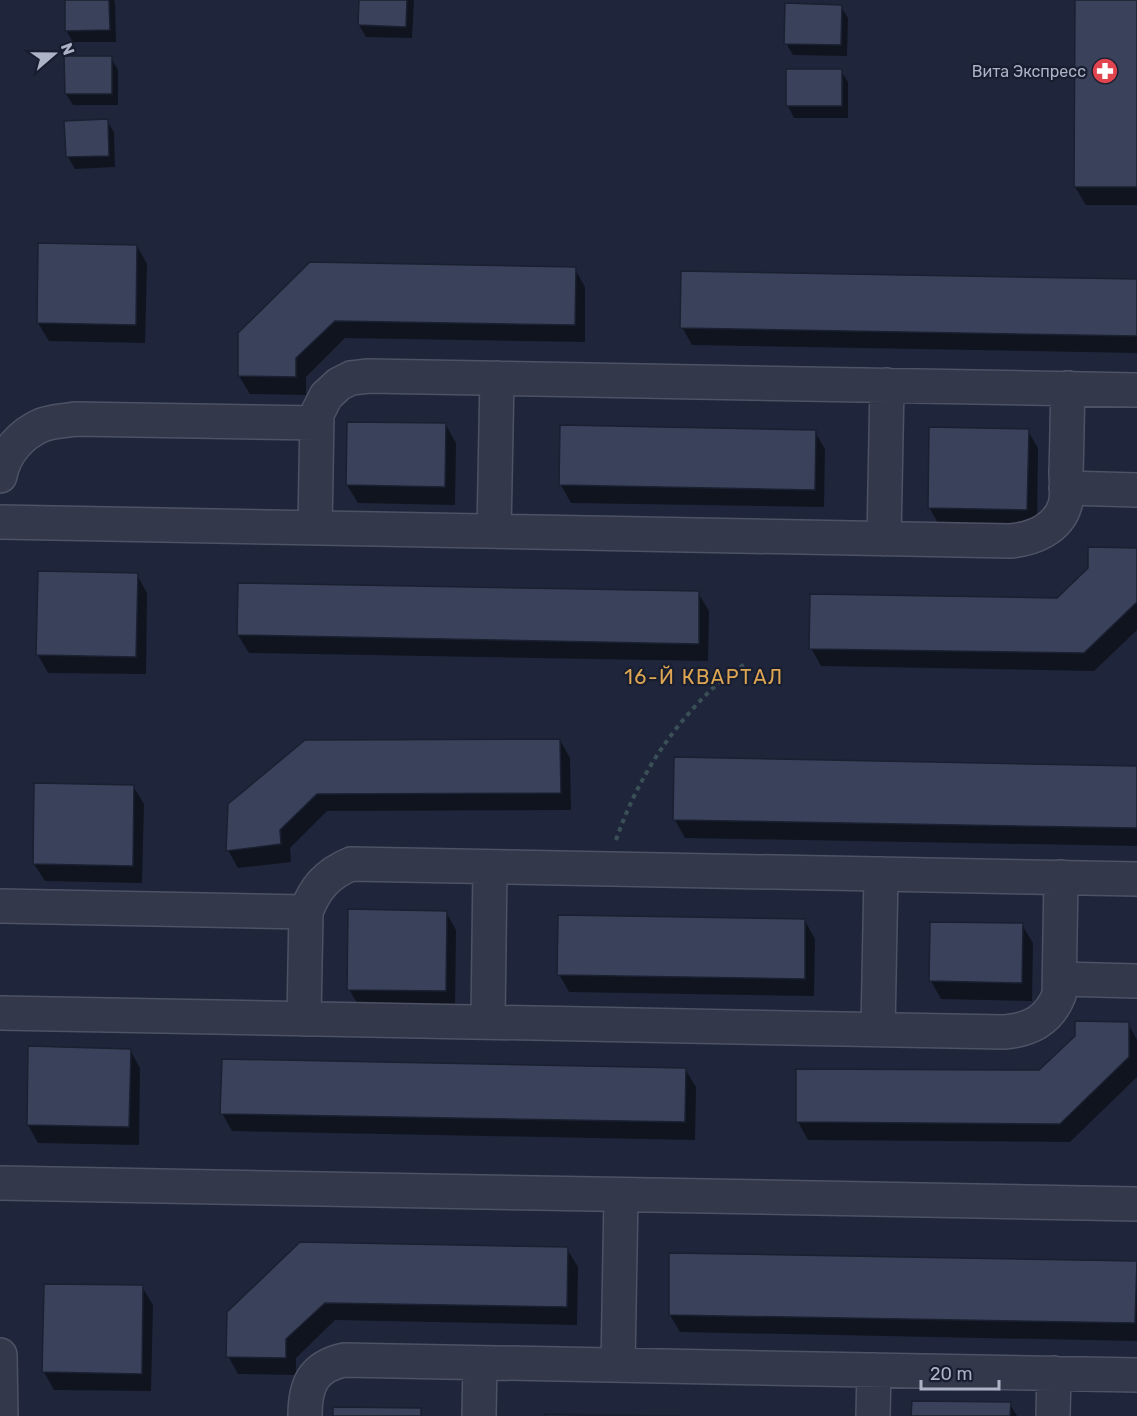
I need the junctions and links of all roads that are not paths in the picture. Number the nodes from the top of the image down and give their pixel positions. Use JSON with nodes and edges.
{"nodes":[{"id":1,"x":497,"y":378,"type":"junction"},
{"id":2,"x":887,"y":385,"type":"junction"},
{"id":3,"x":1068,"y":388,"type":"junction"},
{"id":4,"x":1137,"y":390,"type":"edge"},
{"id":5,"x":317,"y":423,"type":"junction"},
{"id":6,"x":0,"y":476,"type":"edge"},
{"id":7,"x":1066,"y":488,"type":"junction"},
{"id":8,"x":1137,"y":490,"type":"edge"},
{"id":9,"x":0,"y":522,"type":"edge"},
{"id":10,"x":315,"y":528,"type":"junction"},
{"id":11,"x":494,"y":531,"type":"junction"},
{"id":12,"x":884,"y":538,"type":"junction"},
{"id":13,"x":490,"y":867,"type":"junction"},
{"id":14,"x":881,"y":874,"type":"junction"},
{"id":15,"x":1061,"y":878,"type":"junction"},
{"id":16,"x":1137,"y":879,"type":"edge"},
{"id":17,"x":0,"y":906,"type":"edge"},
{"id":18,"x":306,"y":912,"type":"junction"},
{"id":19,"x":1060,"y":979,"type":"junction"},
{"id":20,"x":1137,"y":981,"type":"edge"},
{"id":21,"x":0,"y":1013,"type":"edge"},
{"id":22,"x":304,"y":1019,"type":"junction"},
{"id":23,"x":488,"y":1022,"type":"junction"},
{"id":24,"x":878,"y":1029,"type":"junction"},
{"id":25,"x":0,"y":1183,"type":"edge"},
{"id":26,"x":621,"y":1195,"type":"junction"},
{"id":27,"x":1137,"y":1204,"type":"edge"},
{"id":28,"x":0,"y":1355,"type":"edge"},
{"id":29,"x":480,"y":1363,"type":"junction"},
{"id":30,"x":618,"y":1365,"type":"junction"},
{"id":31,"x":874,"y":1370,"type":"junction"},
{"id":32,"x":1054,"y":1373,"type":"junction"},
{"id":33,"x":1137,"y":1375,"type":"edge"},
{"id":34,"x":1,"y":1416,"type":"edge"},
{"id":35,"x":305,"y":1416,"type":"edge"},
{"id":36,"x":479,"y":1416,"type":"edge"},
{"id":37,"x":873,"y":1416,"type":"edge"},
{"id":38,"x":1053,"y":1416,"type":"edge"}],
"edges":[{"from":1,"to":2,"type":"street"},
{"from":1,"to":5,"type":"street"},
{"from":1,"to":11,"type":"street"},
{"from":2,"to":3,"type":"street"},
{"from":2,"to":12,"type":"street"},
{"from":3,"to":4,"type":"street"},
{"from":3,"to":7,"type":"street"},
{"from":5,"to":6,"type":"street"},
{"from":5,"to":10,"type":"street"},
{"from":7,"to":8,"type":"street"},
{"from":7,"to":12,"type":"street"},
{"from":9,"to":10,"type":"street"},
{"from":10,"to":11,"type":"street"},
{"from":11,"to":12,"type":"street"},
{"from":13,"to":14,"type":"street"},
{"from":13,"to":18,"type":"street"},
{"from":13,"to":23,"type":"street"},
{"from":14,"to":15,"type":"street"},
{"from":14,"to":24,"type":"street"},
{"from":15,"to":16,"type":"street"},
{"from":15,"to":19,"type":"street"},
{"from":17,"to":18,"type":"street"},
{"from":18,"to":22,"type":"street"},
{"from":19,"to":20,"type":"street"},
{"from":19,"to":24,"type":"street"},
{"from":21,"to":22,"type":"street"},
{"from":22,"to":23,"type":"street"},
{"from":23,"to":24,"type":"street"},
{"from":25,"to":26,"type":"street"},
{"from":26,"to":27,"type":"street"},
{"from":26,"to":30,"type":"street"},
{"from":28,"to":34,"type":"street"},
{"from":29,"to":30,"type":"street"},
{"from":29,"to":35,"type":"street"},
{"from":29,"to":36,"type":"street"},
{"from":30,"to":31,"type":"street"},
{"from":31,"to":32,"type":"street"},
{"from":31,"to":37,"type":"street"},
{"from":32,"to":33,"type":"street"},
{"from":32,"to":38,"type":"street"}]}
